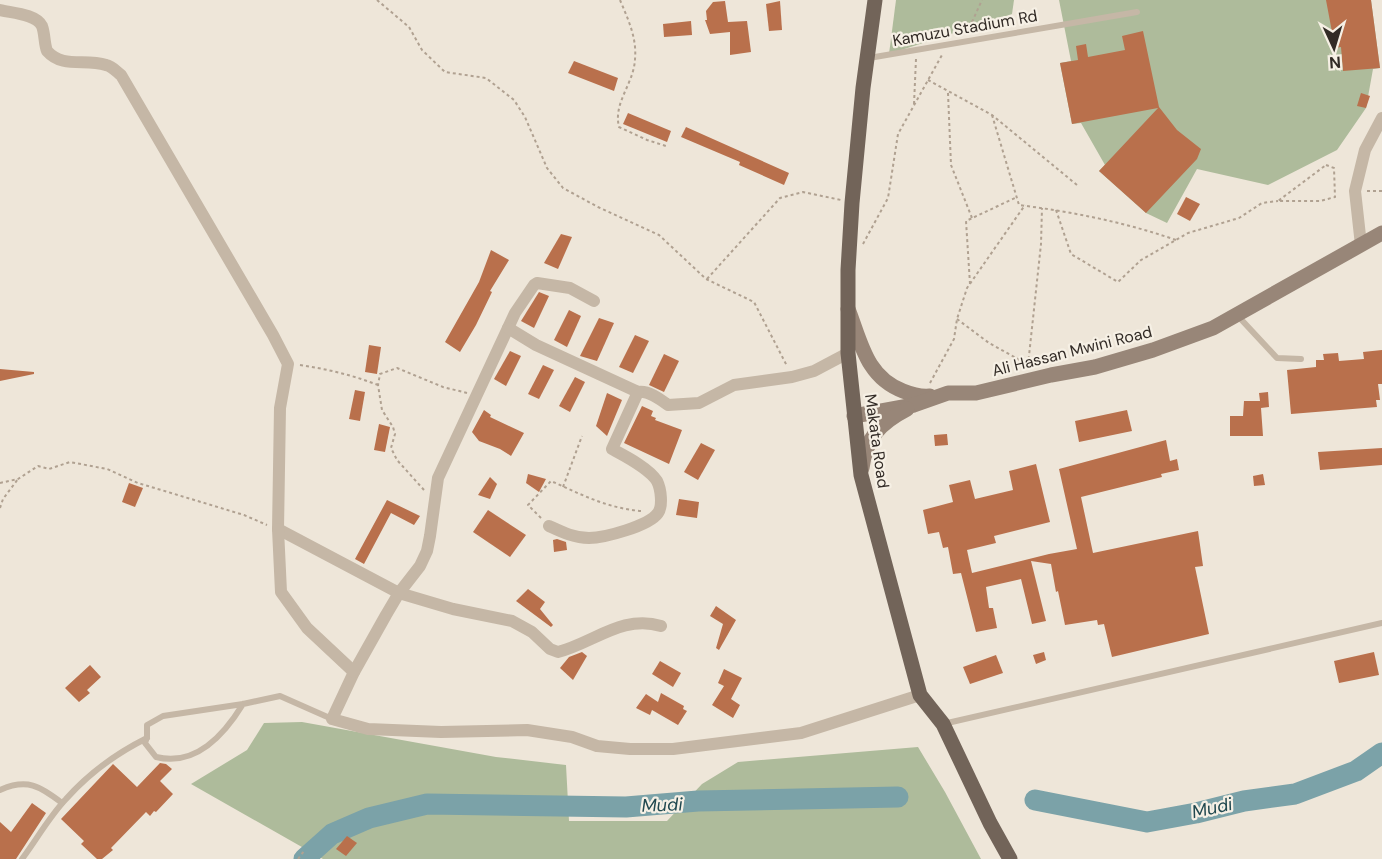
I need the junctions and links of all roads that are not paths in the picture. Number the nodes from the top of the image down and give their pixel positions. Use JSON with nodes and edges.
{"nodes":[{"id":1,"x":875,"y":0,"type":"edge"},
{"id":2,"x":0,"y":10,"type":"edge"},
{"id":3,"x":1137,"y":12,"type":"dead end"},
{"id":4,"x":868,"y":58,"type":"junction"},
{"id":5,"x":1382,"y":118,"type":"edge"},
{"id":6,"x":1382,"y":233,"type":"edge"},
{"id":7,"x":1361,"y":245,"type":"junction"},
{"id":8,"x":594,"y":301,"type":"dead end"},
{"id":9,"x":848,"y":309,"type":"junction"},
{"id":10,"x":1237,"y":315,"type":"junction"},
{"id":11,"x":508,"y":328,"type":"junction"},
{"id":12,"x":848,"y":353,"type":"junction"},
{"id":13,"x":1301,"y":359,"type":"dead end"},
{"id":14,"x":638,"y":392,"type":"junction"},
{"id":15,"x":918,"y":401,"type":"junction"},
{"id":16,"x":854,"y":416,"type":"junction"},
{"id":17,"x":861,"y":475,"type":"junction"},
{"id":18,"x":549,"y":526,"type":"road end"},
{"id":19,"x":278,"y":529,"type":"junction"},
{"id":20,"x":399,"y":593,"type":"junction"},
{"id":21,"x":1382,"y":623,"type":"edge"},
{"id":22,"x":661,"y":626,"type":"dead end"},
{"id":23,"x":354,"y":672,"type":"junction"},
{"id":24,"x":920,"y":695,"type":"junction"},
{"id":25,"x":243,"y":704,"type":"junction"},
{"id":26,"x":332,"y":719,"type":"junction"},
{"id":27,"x":942,"y":724,"type":"junction"},
{"id":28,"x":147,"y":737,"type":"junction"},
{"id":29,"x":0,"y":790,"type":"edge"},
{"id":30,"x":62,"y":803,"type":"junction"},
{"id":31,"x":22,"y":859,"type":"edge"},
{"id":32,"x":1010,"y":859,"type":"edge"}],
"edges":[{"from":1,"to":4,"type":"main road","name":"Makata Road"},
{"from":2,"to":19,"type":"street"},
{"from":3,"to":4,"type":"lane","name":"Kamuzu Stadium Rd"},
{"from":4,"to":9,"type":"main road","name":"Makata Road"},
{"from":5,"to":7,"type":"street"},
{"from":6,"to":7,"type":"main road","name":"Ali Hassan Mwini Road"},
{"from":7,"to":10,"type":"main road","name":"Ali Hassan Mwini Road"},
{"from":8,"to":11,"type":"street"},
{"from":9,"to":12,"type":"main road","name":"Makata Road"},
{"from":9,"to":15,"type":"main road"},
{"from":10,"to":13,"type":"lane"},
{"from":10,"to":15,"type":"main road","name":"Ali Hassan Mwini Road"},
{"from":11,"to":14,"type":"street"},
{"from":11,"to":20,"type":"street"},
{"from":12,"to":14,"type":"street"},
{"from":12,"to":16,"type":"main road","name":"Makata Road"},
{"from":14,"to":18,"type":"street"},
{"from":15,"to":16,"type":"main road","name":"Ali Hassan Mwini Road"},
{"from":15,"to":17,"type":"main road"},
{"from":16,"to":17,"type":"main road","name":"Makata Road"},
{"from":17,"to":24,"type":"main road","name":"Makata Road"},
{"from":19,"to":20,"type":"street"},
{"from":19,"to":23,"type":"street"},
{"from":20,"to":22,"type":"street"},
{"from":20,"to":23,"type":"street"},
{"from":21,"to":27,"type":"lane"},
{"from":23,"to":26,"type":"street"},
{"from":24,"to":26,"type":"street"},
{"from":24,"to":27,"type":"main road","name":"Makata Road"},
{"from":25,"to":26,"type":"lane"},
{"from":25,"to":28,"type":"lane"},
{"from":25,"to":28,"type":"lane"},
{"from":27,"to":32,"type":"main road","name":"Makata Road"},
{"from":28,"to":30,"type":"lane"},
{"from":29,"to":30,"type":"lane"},
{"from":30,"to":31,"type":"lane"}]}
